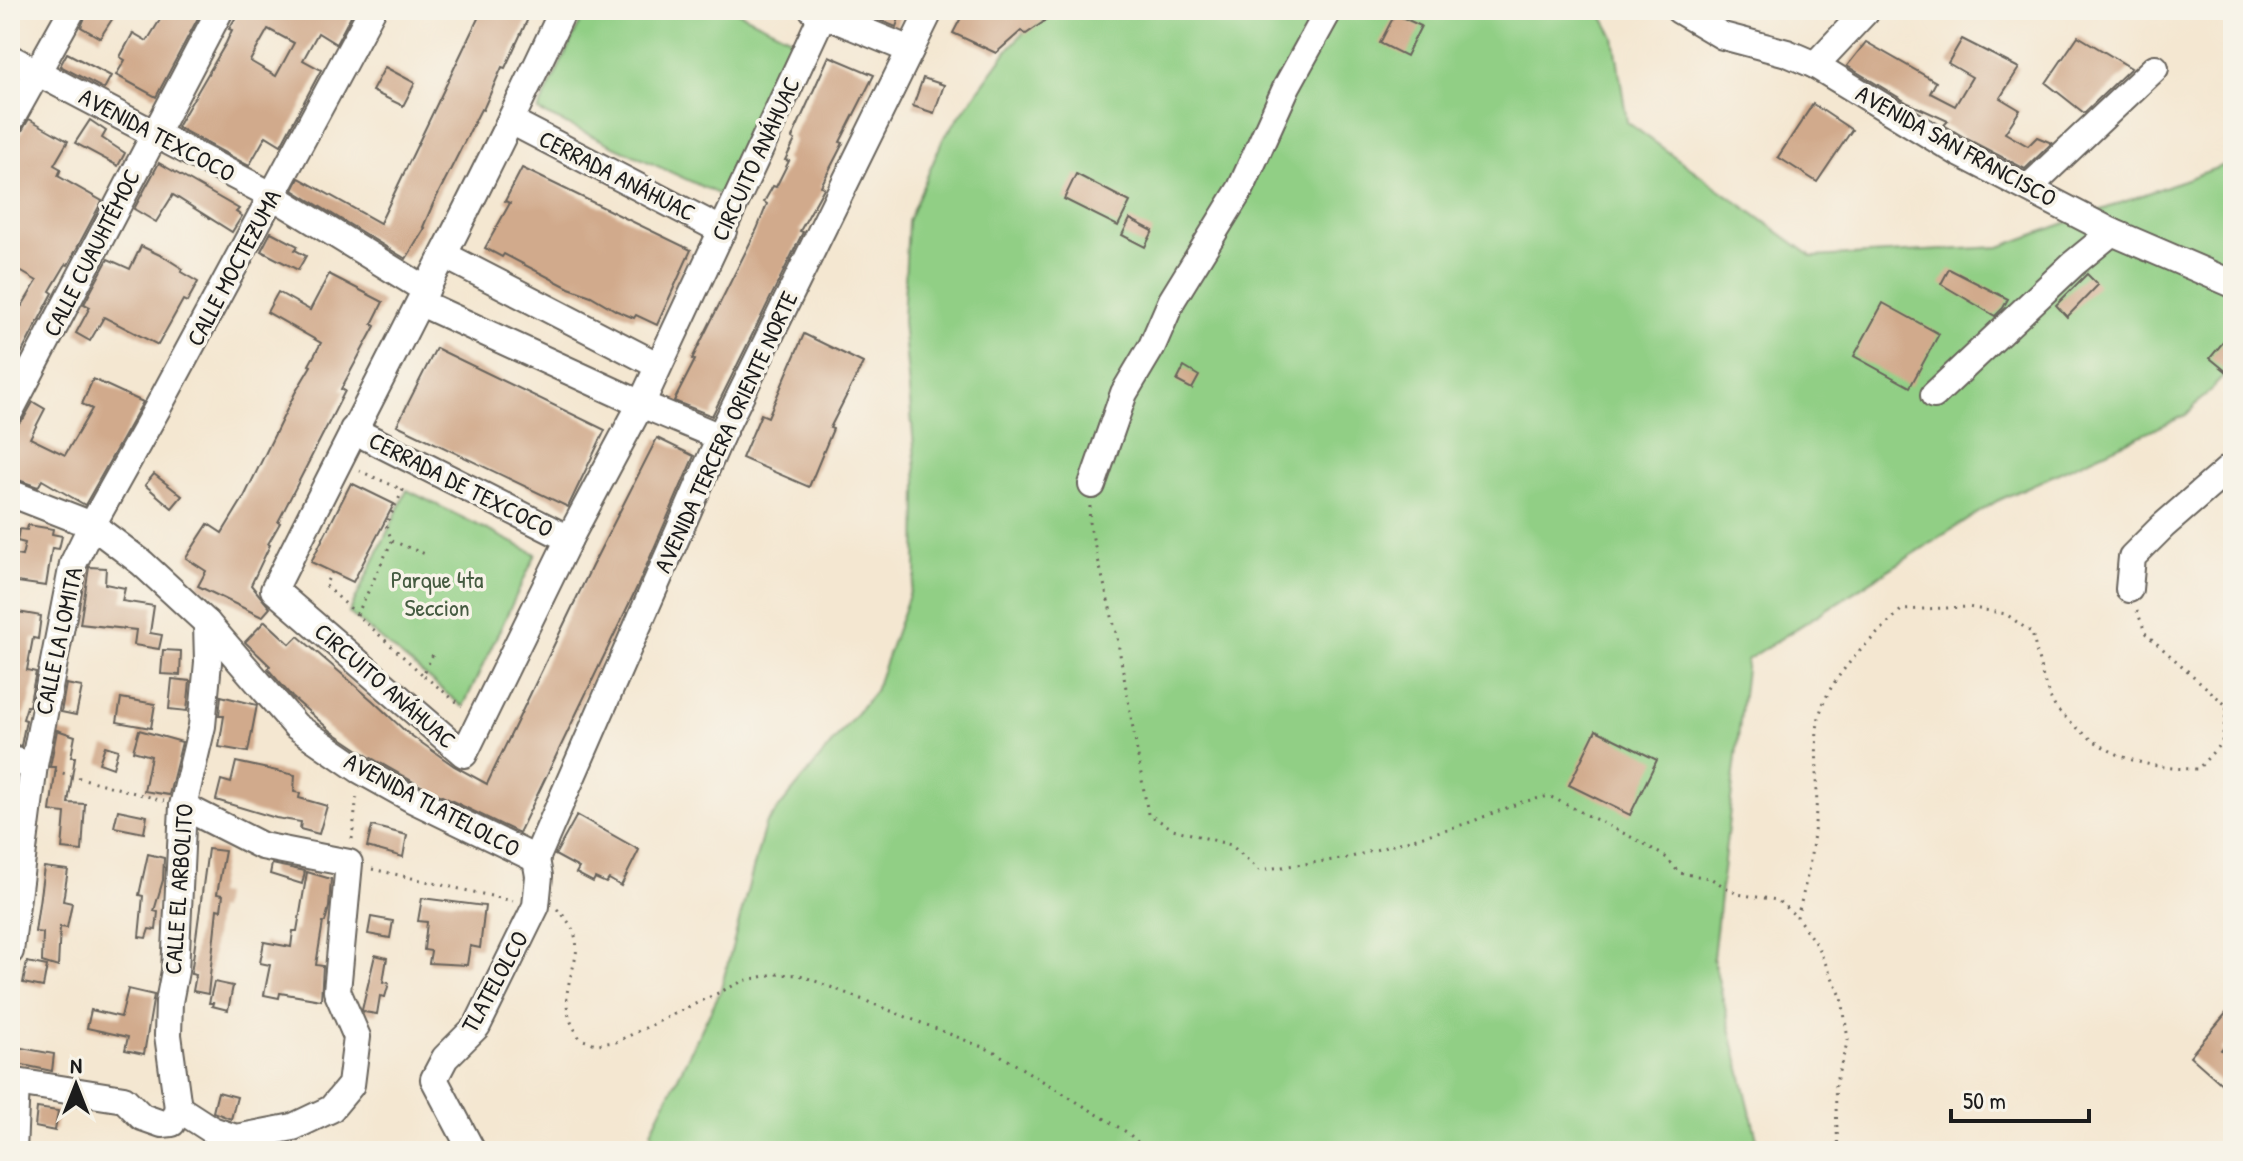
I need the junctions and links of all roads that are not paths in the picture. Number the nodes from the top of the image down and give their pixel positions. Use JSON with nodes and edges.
{"nodes":[{"id":1,"x":72,"y":10,"type":"edge"},
{"id":2,"x":220,"y":10,"type":"edge"},
{"id":3,"x":372,"y":10,"type":"edge"},
{"id":4,"x":563,"y":10,"type":"edge"},
{"id":5,"x":930,"y":10,"type":"edge"},
{"id":6,"x":1329,"y":10,"type":"edge"},
{"id":7,"x":1679,"y":10,"type":"edge"},
{"id":8,"x":1867,"y":10,"type":"edge"},
{"id":9,"x":818,"y":12,"type":"edge"},
{"id":10,"x":910,"y":50,"type":"junction"},
{"id":11,"x":10,"y":58,"type":"edge"},
{"id":12,"x":1815,"y":65,"type":"junction"},
{"id":13,"x":2155,"y":68,"type":"dead end"},
{"id":14,"x":38,"y":73,"type":"junction"},
{"id":15,"x":10,"y":121,"type":"edge"},
{"id":16,"x":511,"y":121,"type":"junction"},
{"id":17,"x":154,"y":133,"type":"junction"},
{"id":18,"x":2028,"y":188,"type":"junction"},
{"id":19,"x":273,"y":196,"type":"junction"},
{"id":20,"x":723,"y":231,"type":"junction"},
{"id":21,"x":2112,"y":232,"type":"junction"},
{"id":22,"x":444,"y":255,"type":"junction"},
{"id":23,"x":2233,"y":284,"type":"edge"},
{"id":24,"x":424,"y":297,"type":"junction"},
{"id":25,"x":657,"y":365,"type":"junction"},
{"id":26,"x":1934,"y":395,"type":"dead end"},
{"id":27,"x":641,"y":404,"type":"junction"},
{"id":28,"x":10,"y":411,"type":"edge"},
{"id":29,"x":361,"y":434,"type":"junction"},
{"id":30,"x":720,"y":437,"type":"junction"},
{"id":31,"x":2233,"y":465,"type":"edge"},
{"id":32,"x":1092,"y":485,"type":"road end"},
{"id":33,"x":10,"y":493,"type":"edge"},
{"id":34,"x":92,"y":525,"type":"junction"},
{"id":35,"x":569,"y":539,"type":"junction"},
{"id":36,"x":2129,"y":589,"type":"road end"},
{"id":37,"x":207,"y":623,"type":"junction"},
{"id":38,"x":22,"y":763,"type":"edge"},
{"id":39,"x":183,"y":806,"type":"junction"},
{"id":40,"x":536,"y":859,"type":"junction"},
{"id":41,"x":537,"y":898,"type":"joint"},
{"id":42,"x":10,"y":951,"type":"edge"},
{"id":43,"x":13,"y":1082,"type":"edge"},
{"id":44,"x":178,"y":1108,"type":"junction"},
{"id":45,"x":212,"y":1130,"type":"junction"},
{"id":46,"x":13,"y":1151,"type":"edge"},
{"id":47,"x":234,"y":1151,"type":"edge"},
{"id":48,"x":472,"y":1151,"type":"edge"}],
"edges":[{"from":1,"to":14,"type":"street"},
{"from":2,"to":17,"type":"street","name":"CALLE CUAUHTÉMOC"},
{"from":3,"to":19,"type":"street","name":"CALLE MOCTEZUMA"},
{"from":4,"to":16,"type":"street","name":"CIRCUITO ANÁHUAC"},
{"from":5,"to":10,"type":"street","name":"AVENIDA TERCERA ORIENTE NORTE"},
{"from":6,"to":32,"type":"street"},
{"from":7,"to":12,"type":"street","name":"AVENIDA SAN FRANCISCO"},
{"from":8,"to":12,"type":"street"},
{"from":9,"to":10,"type":"street"},
{"from":9,"to":20,"type":"street","name":"CIRCUITO ANÁHUAC"},
{"from":10,"to":30,"type":"street","name":"AVENIDA TERCERA ORIENTE NORTE"},
{"from":11,"to":14,"type":"street","name":"AVENIDA TEXCOCO"},
{"from":12,"to":18,"type":"street","name":"AVENIDA SAN FRANCISCO"},
{"from":13,"to":18,"type":"street"},
{"from":14,"to":15,"type":"street"},
{"from":14,"to":17,"type":"street","name":"AVENIDA TEXCOCO"},
{"from":16,"to":20,"type":"street","name":"CERRADA ANÁHUAC"},
{"from":16,"to":22,"type":"street","name":"CIRCUITO ANÁHUAC"},
{"from":17,"to":19,"type":"street","name":"AVENIDA TEXCOCO"},
{"from":17,"to":28,"type":"street","name":"CALLE CUAUHTÉMOC"},
{"from":18,"to":21,"type":"street","name":"AVENIDA SAN FRANCISCO"},
{"from":19,"to":24,"type":"street","name":"AVENIDA TEXCOCO"},
{"from":19,"to":34,"type":"street","name":"CALLE MOCTEZUMA"},
{"from":20,"to":25,"type":"street","name":"CIRCUITO ANÁHUAC"},
{"from":21,"to":23,"type":"street","name":"AVENIDA SAN FRANCISCO"},
{"from":21,"to":26,"type":"street"},
{"from":22,"to":24,"type":"street","name":"CIRCUITO ANÁHUAC"},
{"from":22,"to":25,"type":"street"},
{"from":24,"to":27,"type":"street","name":"AVENIDA TEXCOCO"},
{"from":24,"to":29,"type":"street","name":"CIRCUITO ANÁHUAC"},
{"from":25,"to":27,"type":"street","name":"CIRCUITO ANÁHUAC"},
{"from":27,"to":30,"type":"street","name":"AVENIDA TEXCOCO"},
{"from":27,"to":35,"type":"street","name":"CIRCUITO ANÁHUAC"},
{"from":29,"to":35,"type":"street","name":"CERRADA DE TEXCOCO"},
{"from":29,"to":35,"type":"street","name":"CIRCUITO ANÁHUAC"},
{"from":30,"to":40,"type":"street","name":"AVENIDA TERCERA ORIENTE NORTE"},
{"from":31,"to":36,"type":"street"},
{"from":33,"to":34,"type":"street","name":"AVENIDA TLATELOLCO"},
{"from":34,"to":37,"type":"street","name":"AVENIDA TLATELOLCO"},
{"from":34,"to":38,"type":"street","name":"CALLE LA LOMITA"},
{"from":37,"to":39,"type":"street","name":"CALLE EL ARBOLITO"},
{"from":37,"to":40,"type":"street","name":"AVENIDA TLATELOLCO"},
{"from":38,"to":42,"type":"street","name":"CALLE LA LOMITA"},
{"from":39,"to":44,"type":"street","name":"CALLE EL ARBOLITO"},
{"from":39,"to":45,"type":"street"},
{"from":40,"to":41,"type":"street","name":"AVENIDA TLATELOLCO"},
{"from":41,"to":48,"type":"street","name":"TLATELOLCO"},
{"from":43,"to":44,"type":"street"},
{"from":43,"to":46,"type":"street"},
{"from":44,"to":45,"type":"street"},
{"from":45,"to":47,"type":"street"}]}
